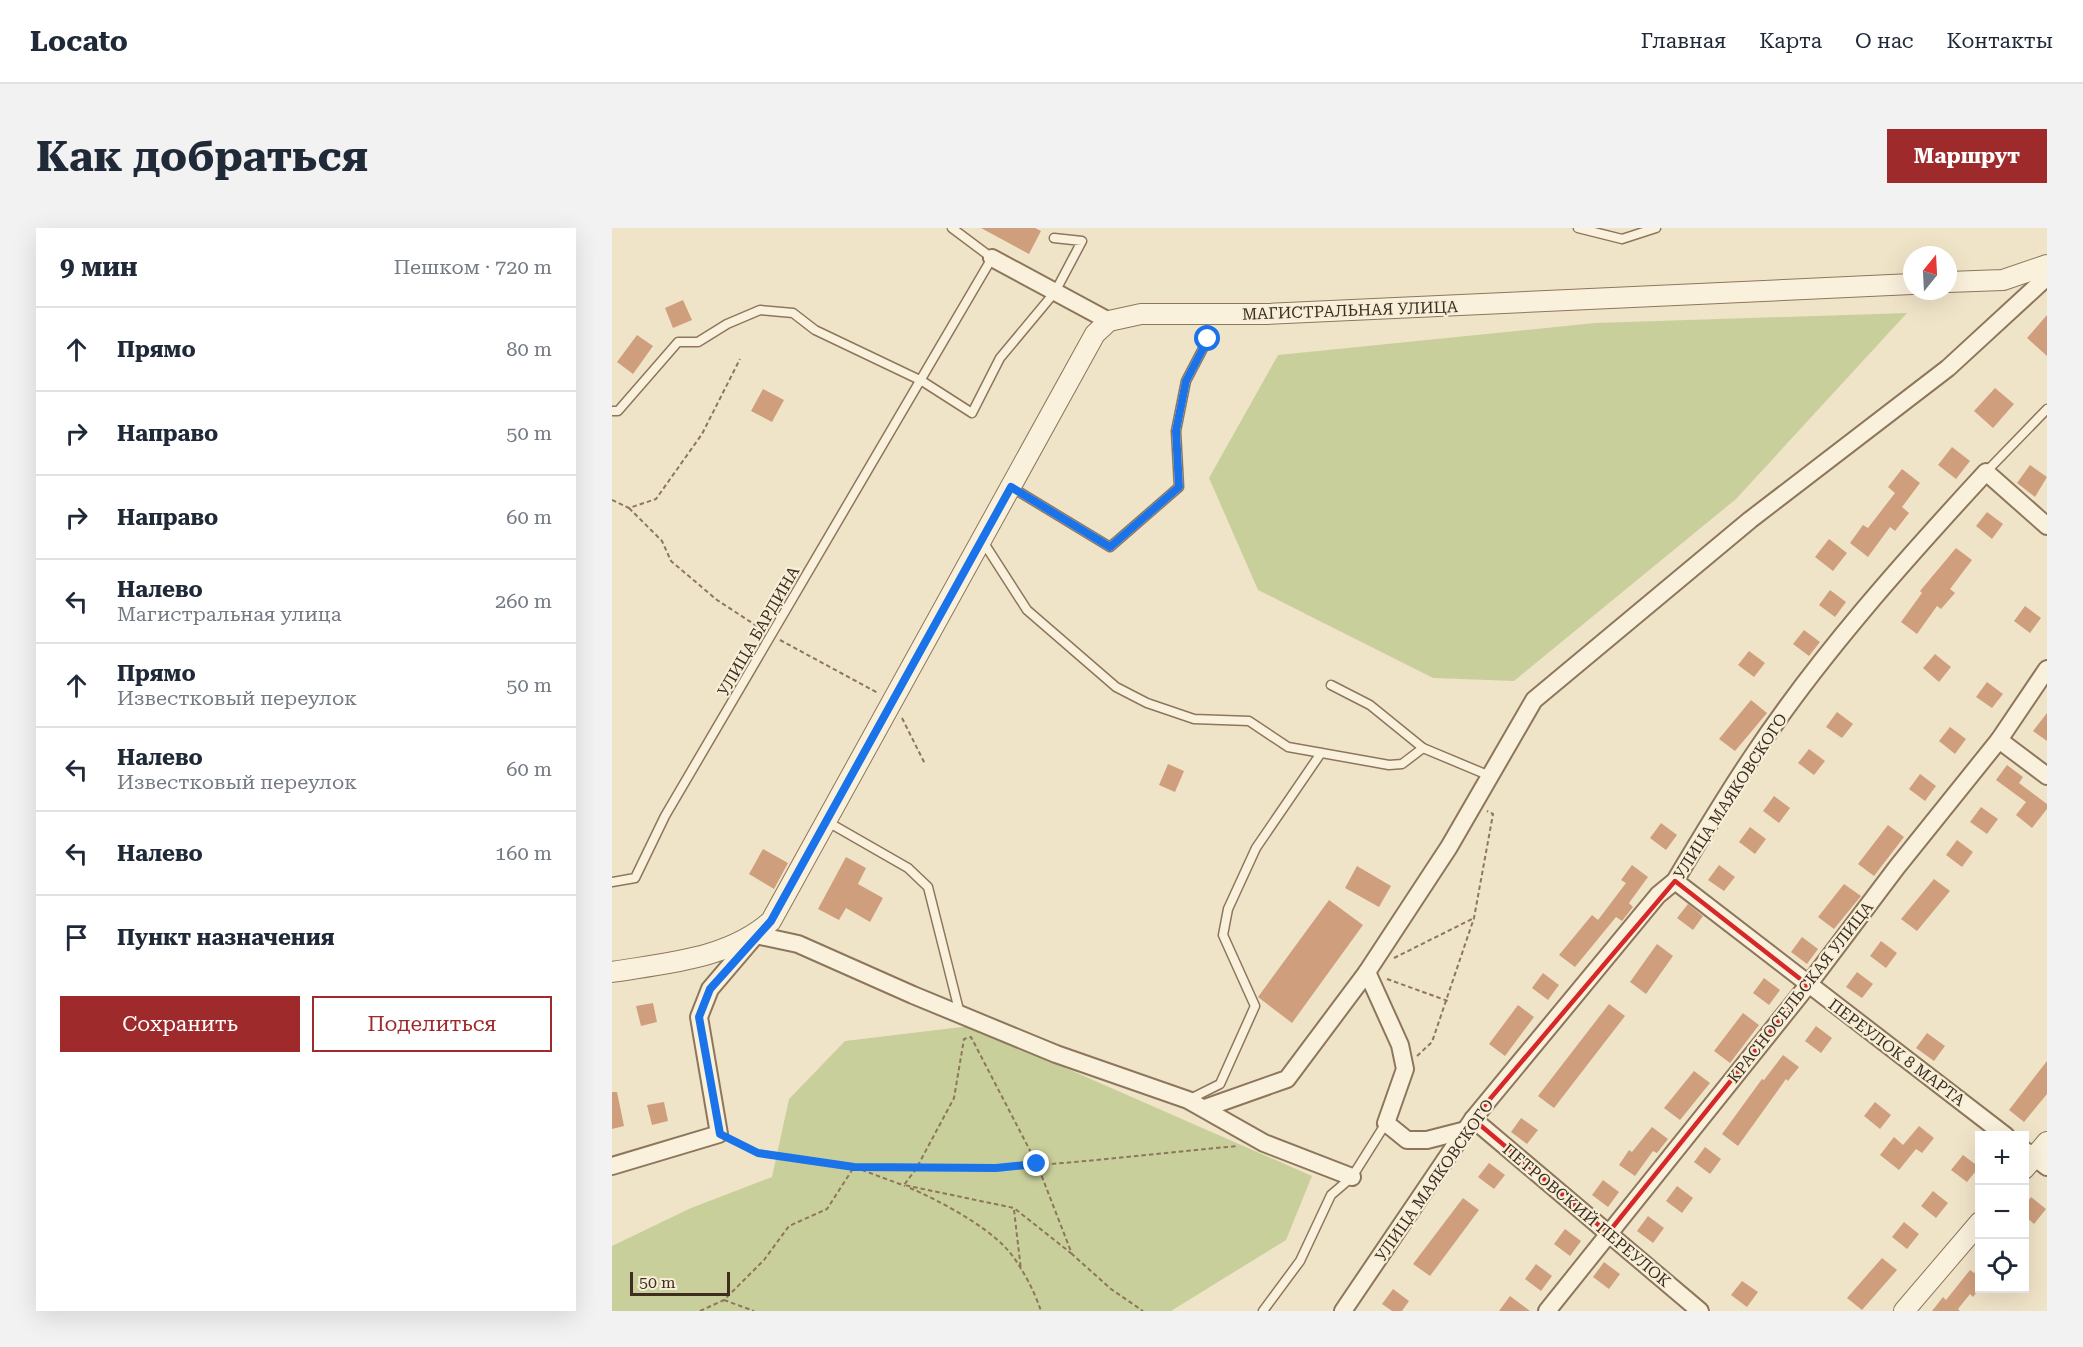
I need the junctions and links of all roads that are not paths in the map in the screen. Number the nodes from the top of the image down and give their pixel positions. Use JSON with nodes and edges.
{"nodes":[{"id":1,"x":952,"y":228,"type":"edge"},
{"id":2,"x":1578,"y":228,"type":"edge"},
{"id":3,"x":1656,"y":228,"type":"edge"},
{"id":4,"x":1054,"y":238,"type":"dead end"},
{"id":5,"x":992,"y":258,"type":"junction"},
{"id":6,"x":2047,"y":265,"type":"edge"},
{"id":7,"x":2047,"y":278,"type":"edge"},
{"id":8,"x":1957,"y":282,"type":"edge"},
{"id":9,"x":1903,"y":284,"type":"edge"},
{"id":10,"x":1055,"y":292,"type":"junction"},
{"id":11,"x":1109,"y":321,"type":"junction"},
{"id":12,"x":1208,"y":339,"type":"dead end"},
{"id":13,"x":922,"y":381,"type":"junction"},
{"id":14,"x":2047,"y":409,"type":"edge"},
{"id":15,"x":612,"y":411,"type":"edge"},
{"id":16,"x":1986,"y":472,"type":"junction"},
{"id":17,"x":1011,"y":487,"type":"junction"},
{"id":18,"x":2047,"y":526,"type":"edge"},
{"id":19,"x":982,"y":540,"type":"junction"},
{"id":20,"x":2047,"y":669,"type":"edge"},
{"id":21,"x":1331,"y":685,"type":"dead end"},
{"id":22,"x":1999,"y":740,"type":"junction"},
{"id":23,"x":1423,"y":748,"type":"junction"},
{"id":24,"x":1321,"y":753,"type":"junction"},
{"id":25,"x":1490,"y":776,"type":"junction"},
{"id":26,"x":2047,"y":776,"type":"edge"},
{"id":27,"x":826,"y":821,"type":"junction"},
{"id":28,"x":1675,"y":881,"type":"junction"},
{"id":29,"x":612,"y":882,"type":"edge"},
{"id":30,"x":756,"y":935,"type":"junction"},
{"id":31,"x":612,"y":972,"type":"edge"},
{"id":32,"x":1367,"y":972,"type":"junction"},
{"id":33,"x":1808,"y":985,"type":"junction"},
{"id":34,"x":960,"y":1014,"type":"junction"},
{"id":35,"x":1188,"y":1100,"type":"junction"},
{"id":36,"x":1204,"y":1108,"type":"junction"},
{"id":37,"x":1386,"y":1123,"type":"junction"},
{"id":38,"x":1469,"y":1125,"type":"junction"},
{"id":39,"x":1999,"y":1131,"type":"edge"},
{"id":40,"x":612,"y":1166,"type":"edge"},
{"id":41,"x":1352,"y":1177,"type":"junction"},
{"id":42,"x":1975,"y":1228,"type":"edge"},
{"id":43,"x":1608,"y":1233,"type":"junction"},
{"id":44,"x":1263,"y":1311,"type":"edge"},
{"id":45,"x":1343,"y":1311,"type":"edge"},
{"id":46,"x":1547,"y":1311,"type":"edge"},
{"id":47,"x":1700,"y":1311,"type":"edge"},
{"id":48,"x":1904,"y":1311,"type":"edge"}],
"edges":[{"from":1,"to":5,"type":"lane"},
{"from":2,"to":3,"type":"lane"},
{"from":4,"to":10,"type":"lane"},
{"from":5,"to":10,"type":"street"},
{"from":5,"to":13,"type":"lane"},
{"from":6,"to":8,"type":"street"},
{"from":7,"to":25,"type":"street"},
{"from":9,"to":11,"type":"street","name":"МАГИСТРАЛЬНАЯ УЛИЦА"},
{"from":10,"to":11,"type":"street"},
{"from":10,"to":13,"type":"lane"},
{"from":11,"to":17,"type":"street"},
{"from":12,"to":17,"type":"lane"},
{"from":13,"to":15,"type":"lane"},
{"from":13,"to":29,"type":"lane","name":"УЛИЦА БАРДИНА"},
{"from":14,"to":16,"type":"lane","name":"УЛИЦА МАЯКОВСКОГО"},
{"from":16,"to":18,"type":"street"},
{"from":16,"to":28,"type":"street","name":"УЛИЦА МАЯКОВСКОГО"},
{"from":17,"to":19,"type":"street"},
{"from":19,"to":24,"type":"lane"},
{"from":19,"to":27,"type":"street"},
{"from":20,"to":22,"type":"street","name":"КРАСНОСЕЛЬСКАЯ УЛИЦА"},
{"from":21,"to":23,"type":"lane"},
{"from":22,"to":26,"type":"street"},
{"from":22,"to":33,"type":"street","name":"КРАСНОСЕЛЬСКАЯ УЛИЦА"},
{"from":23,"to":24,"type":"lane"},
{"from":23,"to":25,"type":"lane"},
{"from":24,"to":35,"type":"lane"},
{"from":25,"to":32,"type":"street"},
{"from":27,"to":30,"type":"street"},
{"from":27,"to":34,"type":"lane"},
{"from":28,"to":33,"type":"street","name":"ПЕРЕУЛОК 8 МАРТА"},
{"from":28,"to":38,"type":"street","name":"УЛИЦА МАЯКОВСКОГО"},
{"from":30,"to":31,"type":"street"},
{"from":30,"to":34,"type":"street"},
{"from":30,"to":40,"type":"street"},
{"from":32,"to":36,"type":"street"},
{"from":32,"to":37,"type":"street"},
{"from":33,"to":39,"type":"street","name":"ПЕРЕУЛОК 8 МАРТА"},
{"from":33,"to":43,"type":"street","name":"КРАСНОСЕЛЬСКАЯ УЛИЦА"},
{"from":34,"to":35,"type":"street"},
{"from":35,"to":36,"type":"street"},
{"from":36,"to":41,"type":"street"},
{"from":37,"to":38,"type":"street"},
{"from":37,"to":41,"type":"lane"},
{"from":38,"to":43,"type":"street","name":"ПЕТРОВСКИЙ ПЕРЕУЛОК"},
{"from":38,"to":45,"type":"street","name":"УЛИЦА МАЯКОВСКОГО"},
{"from":41,"to":44,"type":"lane"},
{"from":42,"to":48,"type":"street"},
{"from":43,"to":46,"type":"street","name":"КРАСНОСЕЛЬСКАЯ УЛИЦА"},
{"from":43,"to":47,"type":"street","name":"ПЕТРОВСКИЙ ПЕРЕУЛОК"}]}
